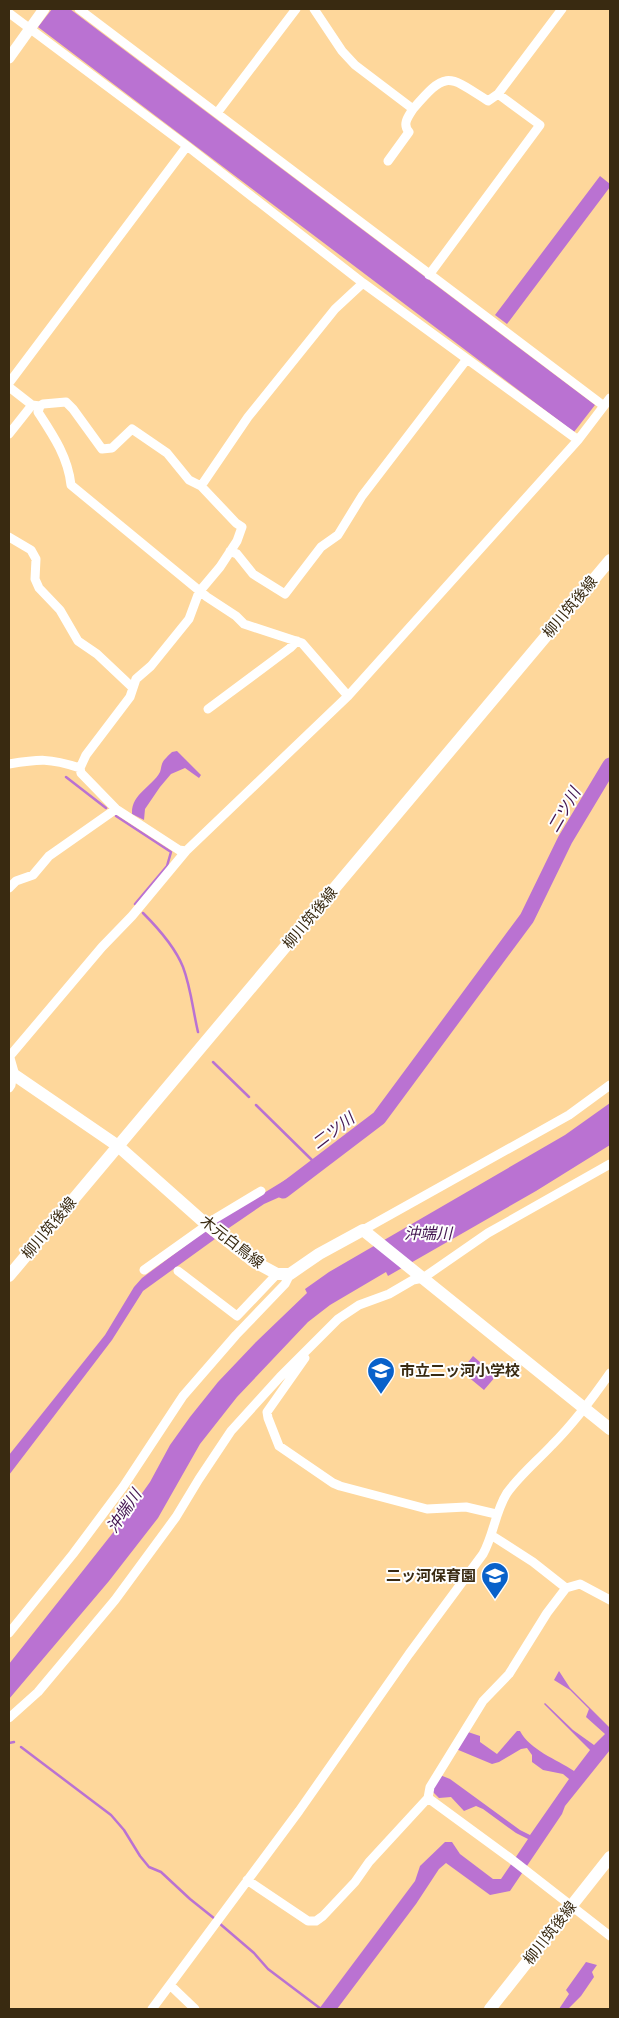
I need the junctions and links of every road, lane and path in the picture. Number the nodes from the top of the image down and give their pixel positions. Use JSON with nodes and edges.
{"nodes":[{"id":1,"x":44,"y":9,"type":"edge"},
{"id":2,"x":79,"y":9,"type":"edge"},
{"id":3,"x":296,"y":9,"type":"edge"},
{"id":4,"x":314,"y":9,"type":"edge"},
{"id":5,"x":562,"y":9,"type":"edge"},
{"id":6,"x":9,"y":14,"type":"edge"},
{"id":7,"x":30,"y":28,"type":"junction"},
{"id":8,"x":9,"y":58,"type":"edge"},
{"id":9,"x":498,"y":94,"type":"junction"},
{"id":10,"x":413,"y":109,"type":"junction"},
{"id":11,"x":217,"y":113,"type":"junction"},
{"id":12,"x":186,"y":146,"type":"junction"},
{"id":13,"x":388,"y":161,"type":"dead end"},
{"id":14,"x":429,"y":274,"type":"junction"},
{"id":15,"x":363,"y":282,"type":"junction"},
{"id":16,"x":467,"y":359,"type":"junction"},
{"id":17,"x":9,"y":385,"type":"edge"},
{"id":18,"x":610,"y":398,"type":"edge"},
{"id":19,"x":36,"y":406,"type":"junction"},
{"id":20,"x":604,"y":406,"type":"junction"},
{"id":21,"x":9,"y":434,"type":"edge"},
{"id":22,"x":578,"y":440,"type":"junction"},
{"id":23,"x":201,"y":486,"type":"junction"},
{"id":24,"x":9,"y":537,"type":"edge"},
{"id":25,"x":230,"y":551,"type":"junction"},
{"id":26,"x":610,"y":560,"type":"edge"},
{"id":27,"x":200,"y":592,"type":"junction"},
{"id":28,"x":297,"y":641,"type":"junction"},
{"id":29,"x":133,"y":688,"type":"junction"},
{"id":30,"x":348,"y":696,"type":"junction"},
{"id":31,"x":208,"y":709,"type":"dead end"},
{"id":32,"x":9,"y":764,"type":"edge"},
{"id":33,"x":80,"y":768,"type":"junction"},
{"id":34,"x":116,"y":809,"type":"junction"},
{"id":35,"x":186,"y":851,"type":"junction"},
{"id":36,"x":9,"y":888,"type":"edge"},
{"id":37,"x":9,"y":1058,"type":"edge"},
{"id":38,"x":13,"y":1074,"type":"junction"},
{"id":39,"x":610,"y":1085,"type":"edge"},
{"id":40,"x":9,"y":1088,"type":"edge"},
{"id":41,"x":118,"y":1146,"type":"junction"},
{"id":42,"x":610,"y":1164,"type":"edge"},
{"id":43,"x":261,"y":1190,"type":"dead end"},
{"id":44,"x":207,"y":1224,"type":"junction"},
{"id":45,"x":366,"y":1233,"type":"junction"},
{"id":46,"x":144,"y":1270,"type":"dead end"},
{"id":47,"x":178,"y":1271,"type":"dead end"},
{"id":48,"x":284,"y":1274,"type":"junction"},
{"id":49,"x":9,"y":1276,"type":"edge"},
{"id":50,"x":420,"y":1276,"type":"junction"},
{"id":51,"x":316,"y":1341,"type":"junction"},
{"id":52,"x":610,"y":1373,"type":"edge"},
{"id":53,"x":586,"y":1409,"type":"junction"},
{"id":54,"x":610,"y":1429,"type":"edge"},
{"id":55,"x":496,"y":1516,"type":"junction"},
{"id":56,"x":492,"y":1531,"type":"junction"},
{"id":57,"x":566,"y":1588,"type":"junction"},
{"id":58,"x":607,"y":1598,"type":"edge"},
{"id":59,"x":9,"y":1633,"type":"edge"},
{"id":60,"x":9,"y":1718,"type":"edge"},
{"id":61,"x":428,"y":1798,"type":"junction"},
{"id":62,"x":610,"y":1857,"type":"edge"},
{"id":63,"x":247,"y":1880,"type":"junction"},
{"id":64,"x":571,"y":1906,"type":"junction"},
{"id":65,"x":610,"y":1936,"type":"edge"},
{"id":66,"x":170,"y":1986,"type":"junction"},
{"id":67,"x":152,"y":2009,"type":"edge"},
{"id":68,"x":195,"y":2009,"type":"edge"},
{"id":69,"x":490,"y":2009,"type":"edge"}],
"edges":[{"from":1,"to":7,"type":"street"},
{"from":2,"to":11,"type":"street"},
{"from":3,"to":11,"type":"street"},
{"from":4,"to":10,"type":"street"},
{"from":5,"to":9,"type":"street"},
{"from":6,"to":7,"type":"street"},
{"from":7,"to":8,"type":"street"},
{"from":7,"to":12,"type":"street"},
{"from":9,"to":10,"type":"street"},
{"from":9,"to":14,"type":"street"},
{"from":10,"to":13,"type":"street"},
{"from":11,"to":14,"type":"street"},
{"from":12,"to":15,"type":"street"},
{"from":12,"to":17,"type":"street"},
{"from":14,"to":20,"type":"street"},
{"from":15,"to":16,"type":"street"},
{"from":15,"to":23,"type":"street"},
{"from":16,"to":22,"type":"street"},
{"from":16,"to":25,"type":"street"},
{"from":17,"to":19,"type":"street"},
{"from":18,"to":20,"type":"street"},
{"from":19,"to":21,"type":"street"},
{"from":19,"to":23,"type":"street"},
{"from":19,"to":27,"type":"street"},
{"from":20,"to":22,"type":"street"},
{"from":22,"to":30,"type":"street"},
{"from":23,"to":25,"type":"street"},
{"from":24,"to":29,"type":"street"},
{"from":25,"to":27,"type":"street"},
{"from":26,"to":41,"type":"main road","name":"柳川筑後線"},
{"from":27,"to":28,"type":"street"},
{"from":27,"to":29,"type":"street"},
{"from":28,"to":30,"type":"street"},
{"from":28,"to":31,"type":"street"},
{"from":29,"to":33,"type":"street"},
{"from":30,"to":35,"type":"street"},
{"from":32,"to":33,"type":"street"},
{"from":33,"to":34,"type":"street"},
{"from":34,"to":35,"type":"street"},
{"from":34,"to":36,"type":"street"},
{"from":35,"to":37,"type":"street"},
{"from":37,"to":38,"type":"main road"},
{"from":38,"to":40,"type":"street"},
{"from":38,"to":41,"type":"main road","name":"木元白鳥線"},
{"from":39,"to":45,"type":"street"},
{"from":41,"to":44,"type":"main road","name":"木元白鳥線"},
{"from":41,"to":49,"type":"main road","name":"柳川筑後線"},
{"from":42,"to":50,"type":"street"},
{"from":43,"to":44,"type":"street"},
{"from":44,"to":46,"type":"street"},
{"from":44,"to":48,"type":"main road","name":"木元白鳥線"},
{"from":45,"to":48,"type":"main road"},
{"from":45,"to":50,"type":"main road"},
{"from":47,"to":48,"type":"street"},
{"from":48,"to":59,"type":"street"},
{"from":50,"to":51,"type":"street"},
{"from":50,"to":53,"type":"main road"},
{"from":51,"to":55,"type":"street"},
{"from":51,"to":60,"type":"street"},
{"from":52,"to":53,"type":"street"},
{"from":53,"to":54,"type":"main road"},
{"from":53,"to":55,"type":"street"},
{"from":55,"to":56,"type":"street"},
{"from":56,"to":57,"type":"street"},
{"from":56,"to":63,"type":"street"},
{"from":57,"to":58,"type":"street"},
{"from":57,"to":61,"type":"street"},
{"from":61,"to":63,"type":"street"},
{"from":61,"to":64,"type":"street"},
{"from":62,"to":64,"type":"main road","name":"柳川筑後線"},
{"from":63,"to":66,"type":"street"},
{"from":64,"to":65,"type":"street"},
{"from":64,"to":69,"type":"main road","name":"柳川筑後線"},
{"from":66,"to":67,"type":"street"},
{"from":66,"to":68,"type":"street"}]}
